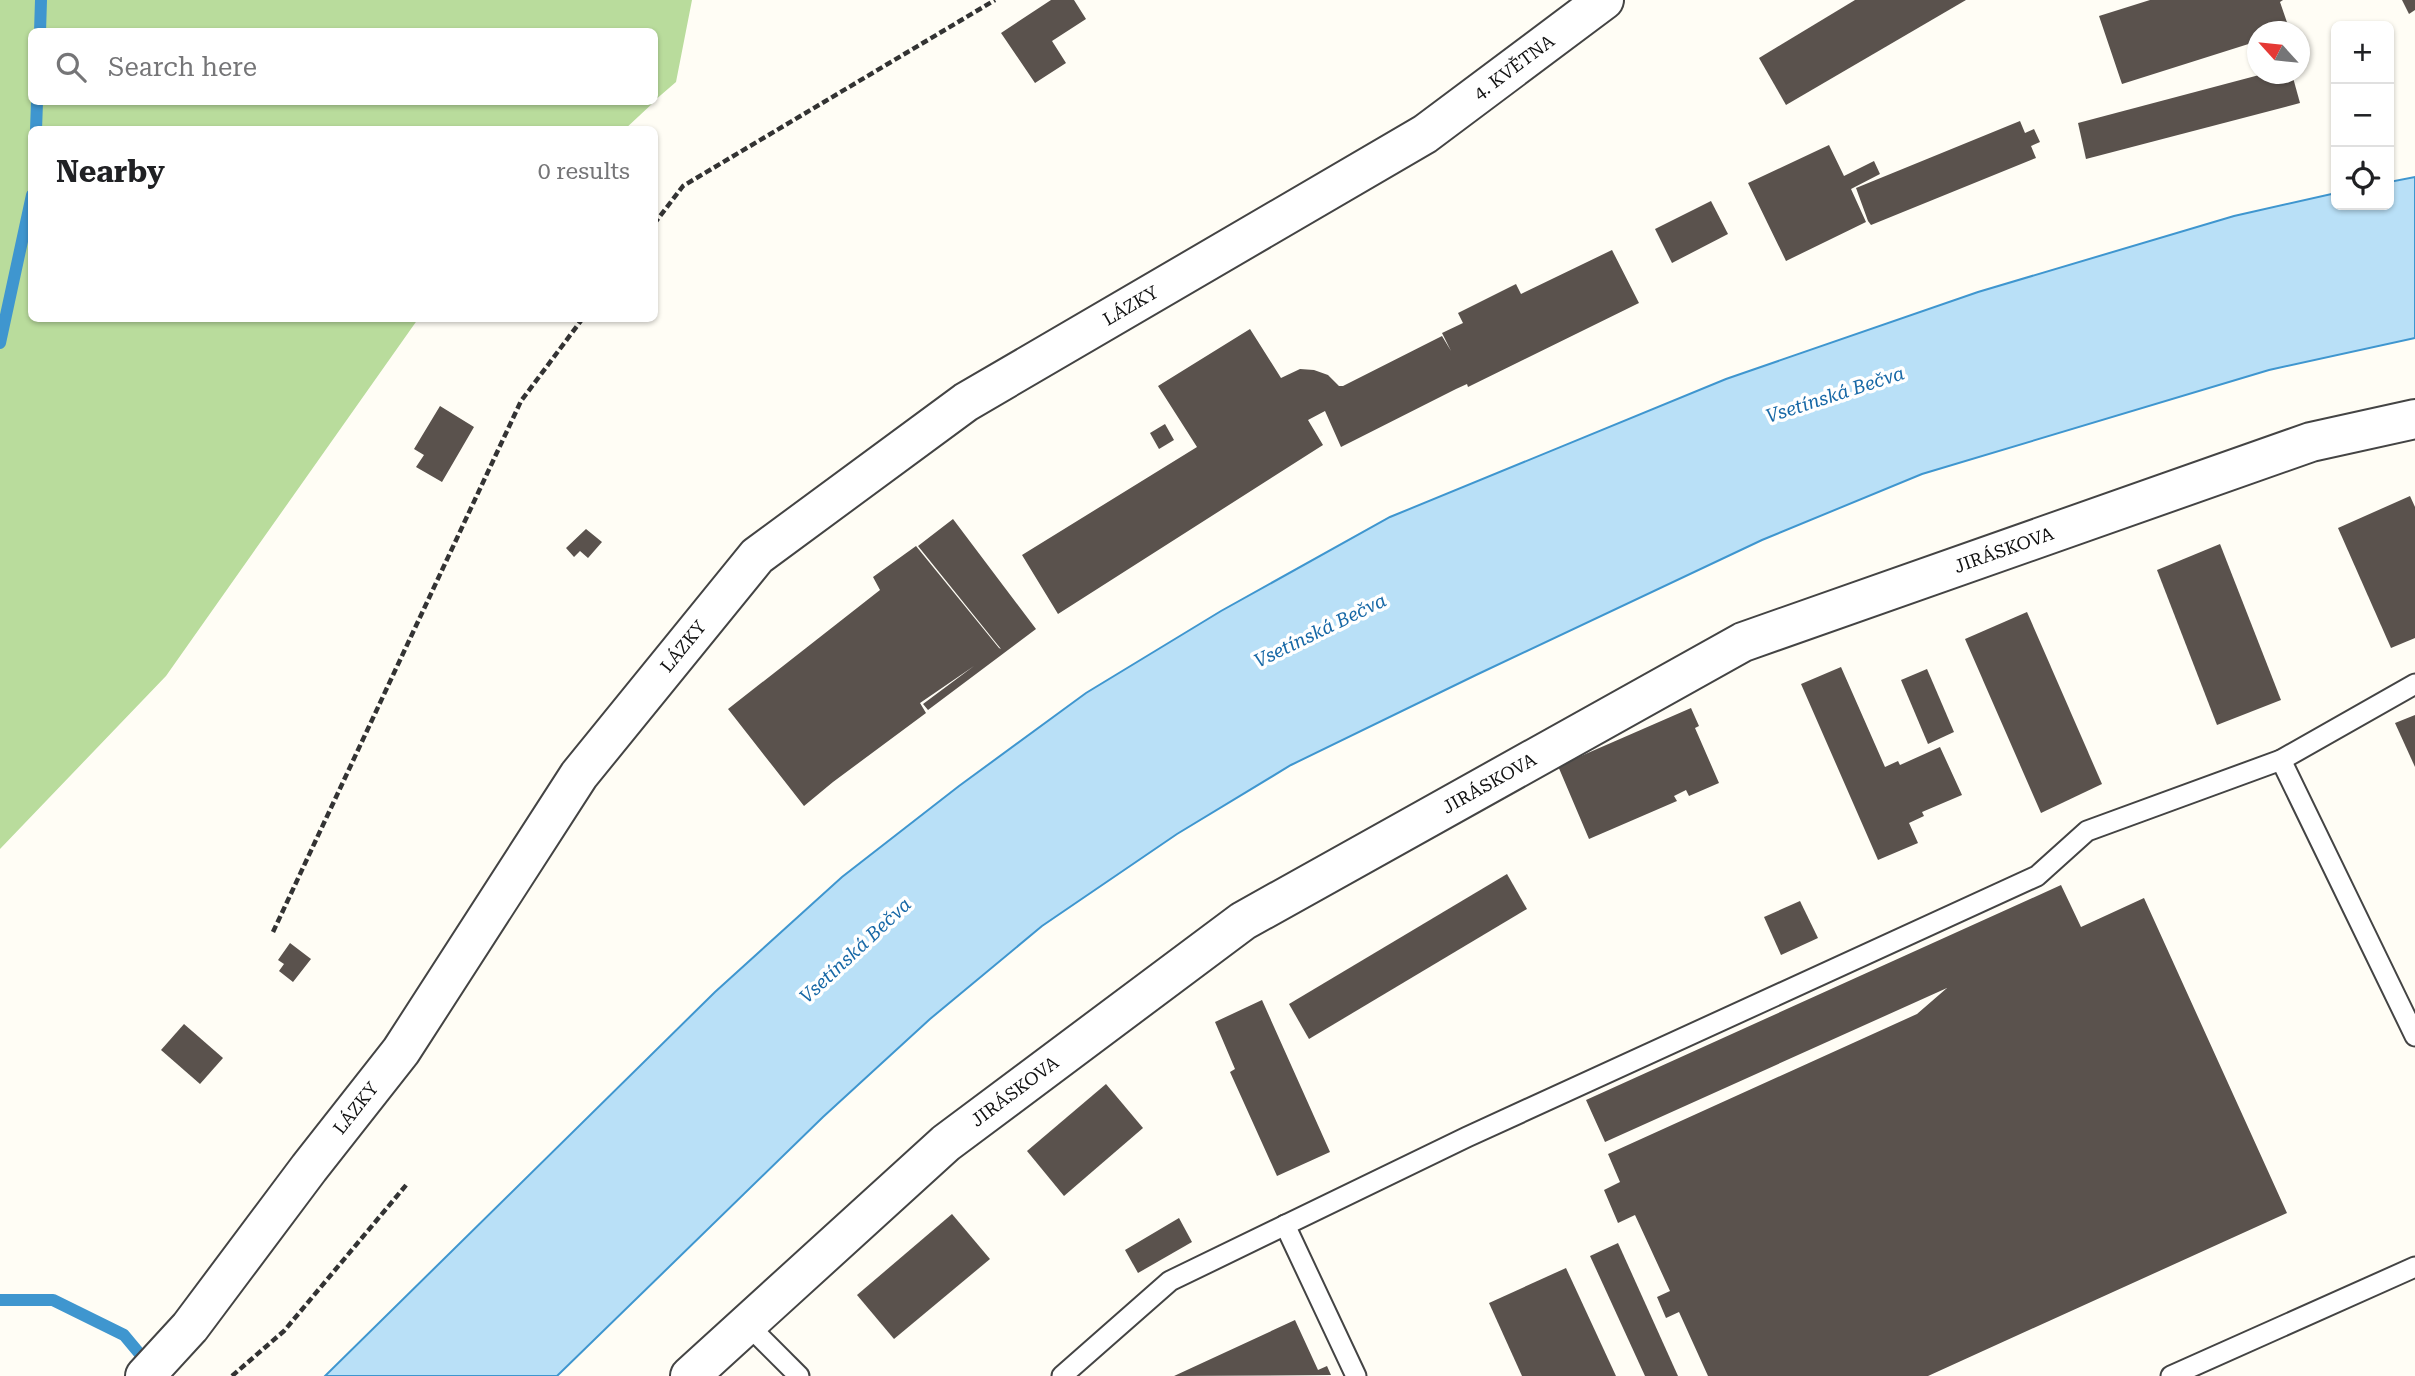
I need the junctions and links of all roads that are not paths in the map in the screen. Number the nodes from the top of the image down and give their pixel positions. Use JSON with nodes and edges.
{"nodes":[{"id":1,"x":1604,"y":0,"type":"edge"},
{"id":2,"x":1424,"y":134,"type":"joint"},
{"id":3,"x":2415,"y":419,"type":"edge"},
{"id":4,"x":2415,"y":684,"type":"edge"},
{"id":5,"x":2281,"y":760,"type":"junction"},
{"id":6,"x":2415,"y":1036,"type":"edge"},
{"id":7,"x":1285,"y":1225,"type":"junction"},
{"id":8,"x":2415,"y":1267,"type":"edge"},
{"id":9,"x":747,"y":1324,"type":"junction"},
{"id":10,"x":157,"y":1363,"type":"edge"},
{"id":11,"x":690,"y":1376,"type":"edge"},
{"id":12,"x":799,"y":1376,"type":"edge"},
{"id":13,"x":1062,"y":1376,"type":"edge"},
{"id":14,"x":1356,"y":1376,"type":"edge"},
{"id":15,"x":2171,"y":1376,"type":"edge"}],
"edges":[{"from":1,"to":2,"type":"street","name":"4. KVĚTNA"},
{"from":2,"to":10,"type":"street","name":"LÁZKY"},
{"from":3,"to":9,"type":"street","name":"JIRÁSKOVA"},
{"from":4,"to":5,"type":"lane"},
{"from":5,"to":6,"type":"lane"},
{"from":5,"to":7,"type":"lane"},
{"from":7,"to":13,"type":"lane"},
{"from":7,"to":14,"type":"lane"},
{"from":8,"to":15,"type":"lane"},
{"from":9,"to":11,"type":"street","name":"JIRÁSKOVA"},
{"from":9,"to":12,"type":"lane"}]}
